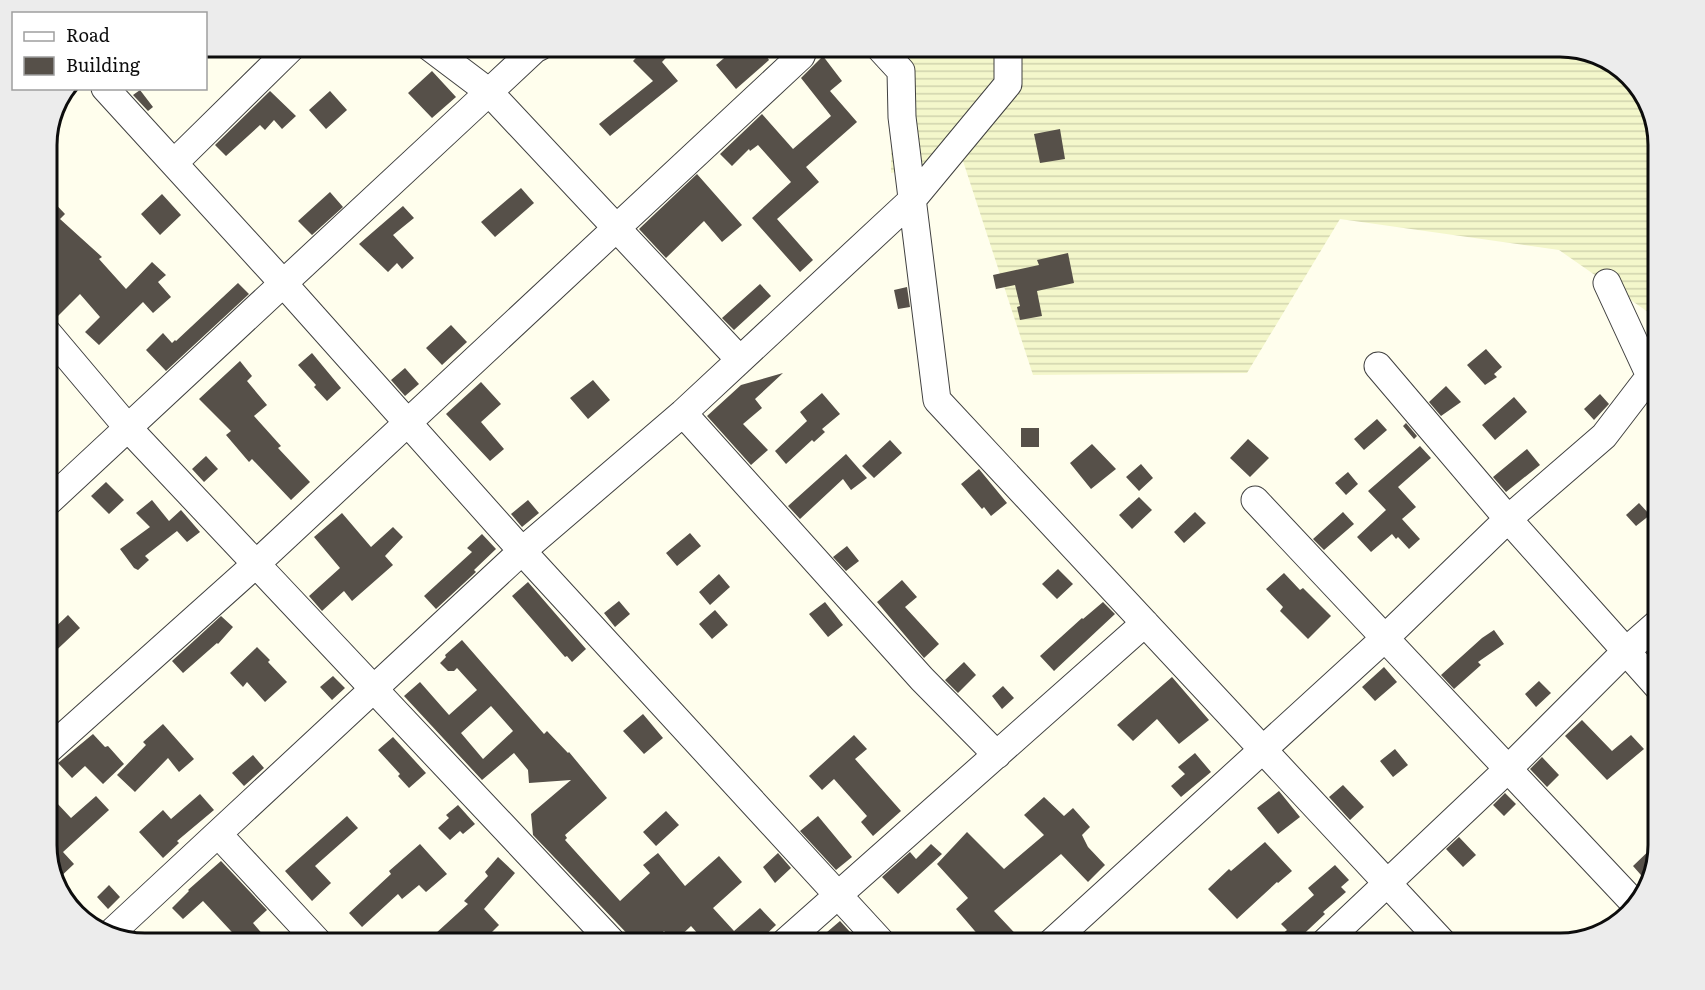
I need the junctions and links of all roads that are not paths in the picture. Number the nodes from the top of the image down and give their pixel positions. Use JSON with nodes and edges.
{"nodes":[{"id":1,"x":282,"y":57,"type":"edge"},
{"id":2,"x":443,"y":57,"type":"edge"},
{"id":3,"x":527,"y":57,"type":"edge"},
{"id":4,"x":800,"y":57,"type":"edge"},
{"id":5,"x":888,"y":57,"type":"edge"},
{"id":6,"x":1008,"y":57,"type":"edge"},
{"id":7,"x":107,"y":90,"type":"edge"},
{"id":8,"x":489,"y":92,"type":"junction"},
{"id":9,"x":174,"y":163,"type":"junction"},
{"id":10,"x":912,"y":200,"type":"junction"},
{"id":11,"x":617,"y":228,"type":"junction"},
{"id":12,"x":283,"y":283,"type":"junction"},
{"id":13,"x":1607,"y":283,"type":"dead end"},
{"id":14,"x":57,"y":344,"type":"edge"},
{"id":15,"x":740,"y":360,"type":"junction"},
{"id":16,"x":1378,"y":366,"type":"dead end"},
{"id":17,"x":1648,"y":372,"type":"edge"},
{"id":18,"x":1648,"y":379,"type":"edge"},
{"id":19,"x":683,"y":413,"type":"junction"},
{"id":20,"x":407,"y":423,"type":"junction"},
{"id":21,"x":128,"y":428,"type":"junction"},
{"id":22,"x":57,"y":494,"type":"edge"},
{"id":23,"x":1255,"y":500,"type":"dead end"},
{"id":24,"x":1508,"y":519,"type":"junction"},
{"id":25,"x":522,"y":551,"type":"junction"},
{"id":26,"x":256,"y":564,"type":"junction"},
{"id":27,"x":1145,"y":623,"type":"junction"},
{"id":28,"x":1648,"y":632,"type":"edge"},
{"id":29,"x":1385,"y":638,"type":"junction"},
{"id":30,"x":1626,"y":651,"type":"junction"},
{"id":31,"x":1648,"y":676,"type":"edge"},
{"id":32,"x":374,"y":689,"type":"junction"},
{"id":33,"x":57,"y":742,"type":"edge"},
{"id":34,"x":1264,"y":750,"type":"junction"},
{"id":35,"x":997,"y":755,"type":"junction"},
{"id":36,"x":1508,"y":769,"type":"junction"},
{"id":37,"x":218,"y":834,"type":"junction"},
{"id":38,"x":1388,"y":883,"type":"junction"},
{"id":39,"x":838,"y":895,"type":"junction"},
{"id":40,"x":1630,"y":899,"type":"edge"},
{"id":41,"x":117,"y":928,"type":"edge"},
{"id":42,"x":309,"y":933,"type":"edge"},
{"id":43,"x":603,"y":933,"type":"edge"},
{"id":44,"x":796,"y":933,"type":"edge"},
{"id":45,"x":872,"y":933,"type":"edge"},
{"id":46,"x":1063,"y":933,"type":"edge"},
{"id":47,"x":1336,"y":933,"type":"edge"},
{"id":48,"x":1433,"y":933,"type":"edge"}],
"edges":[{"from":1,"to":9,"type":"street"},
{"from":2,"to":8,"type":"street"},
{"from":3,"to":8,"type":"street"},
{"from":4,"to":11,"type":"street"},
{"from":5,"to":10,"type":"street"},
{"from":6,"to":10,"type":"street"},
{"from":7,"to":9,"type":"street"},
{"from":8,"to":11,"type":"street"},
{"from":8,"to":12,"type":"street"},
{"from":9,"to":12,"type":"street"},
{"from":10,"to":15,"type":"street"},
{"from":10,"to":27,"type":"street"},
{"from":11,"to":15,"type":"street"},
{"from":11,"to":20,"type":"street"},
{"from":12,"to":20,"type":"street"},
{"from":12,"to":21,"type":"street"},
{"from":13,"to":17,"type":"street"},
{"from":14,"to":21,"type":"street"},
{"from":15,"to":19,"type":"street"},
{"from":16,"to":24,"type":"street"},
{"from":18,"to":24,"type":"street"},
{"from":19,"to":25,"type":"street"},
{"from":19,"to":35,"type":"street"},
{"from":20,"to":25,"type":"street"},
{"from":20,"to":26,"type":"street"},
{"from":21,"to":22,"type":"street"},
{"from":21,"to":26,"type":"street"},
{"from":23,"to":29,"type":"street"},
{"from":24,"to":29,"type":"street"},
{"from":24,"to":30,"type":"street"},
{"from":25,"to":32,"type":"street"},
{"from":25,"to":39,"type":"street"},
{"from":26,"to":32,"type":"street"},
{"from":26,"to":33,"type":"street"},
{"from":27,"to":34,"type":"street"},
{"from":27,"to":35,"type":"street"},
{"from":28,"to":30,"type":"street"},
{"from":29,"to":34,"type":"street"},
{"from":29,"to":36,"type":"street"},
{"from":30,"to":31,"type":"street"},
{"from":30,"to":36,"type":"street"},
{"from":32,"to":37,"type":"street"},
{"from":32,"to":43,"type":"street"},
{"from":34,"to":38,"type":"street"},
{"from":34,"to":46,"type":"street"},
{"from":35,"to":39,"type":"street"},
{"from":36,"to":38,"type":"street"},
{"from":36,"to":40,"type":"street"},
{"from":37,"to":41,"type":"street"},
{"from":37,"to":42,"type":"street"},
{"from":38,"to":47,"type":"street"},
{"from":38,"to":48,"type":"street"},
{"from":39,"to":44,"type":"street"},
{"from":39,"to":45,"type":"street"}]}
